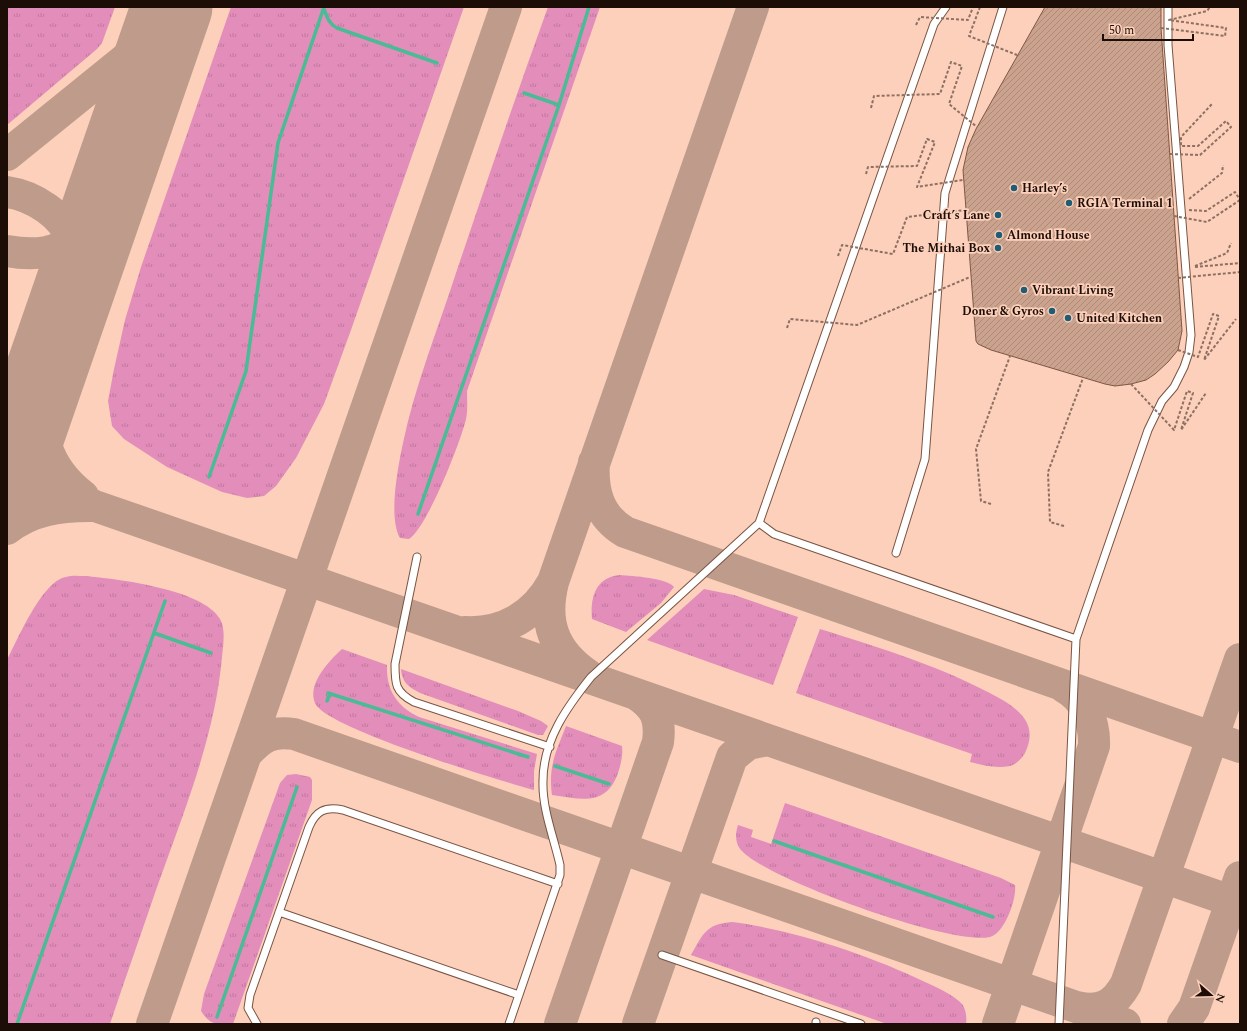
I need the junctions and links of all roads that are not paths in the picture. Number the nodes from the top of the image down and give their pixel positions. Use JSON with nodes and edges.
{"nodes":[{"id":1,"x":946,"y":7,"type":"edge"},
{"id":2,"x":1003,"y":7,"type":"edge"},
{"id":3,"x":1168,"y":7,"type":"edge"},
{"id":4,"x":759,"y":523,"type":"junction"},
{"id":5,"x":896,"y":552,"type":"dead end"},
{"id":6,"x":417,"y":557,"type":"dead end"},
{"id":7,"x":1076,"y":639,"type":"junction"},
{"id":8,"x":550,"y":747,"type":"junction"},
{"id":9,"x":558,"y":884,"type":"junction"},
{"id":10,"x":279,"y":912,"type":"junction"},
{"id":11,"x":662,"y":955,"type":"dead end"},
{"id":12,"x":519,"y":995,"type":"junction"},
{"id":13,"x":257,"y":1024,"type":"edge"},
{"id":14,"x":509,"y":1024,"type":"edge"},
{"id":15,"x":861,"y":1024,"type":"edge"},
{"id":16,"x":1059,"y":1024,"type":"edge"}],
"edges":[{"from":1,"to":4,"type":"lane"},
{"from":2,"to":5,"type":"lane"},
{"from":3,"to":7,"type":"lane"},
{"from":4,"to":7,"type":"lane"},
{"from":4,"to":8,"type":"lane"},
{"from":6,"to":8,"type":"lane"},
{"from":7,"to":16,"type":"lane"},
{"from":8,"to":9,"type":"lane"},
{"from":9,"to":10,"type":"lane"},
{"from":9,"to":12,"type":"lane"},
{"from":10,"to":12,"type":"lane"},
{"from":10,"to":13,"type":"lane"},
{"from":11,"to":15,"type":"lane"},
{"from":12,"to":14,"type":"lane"}]}
